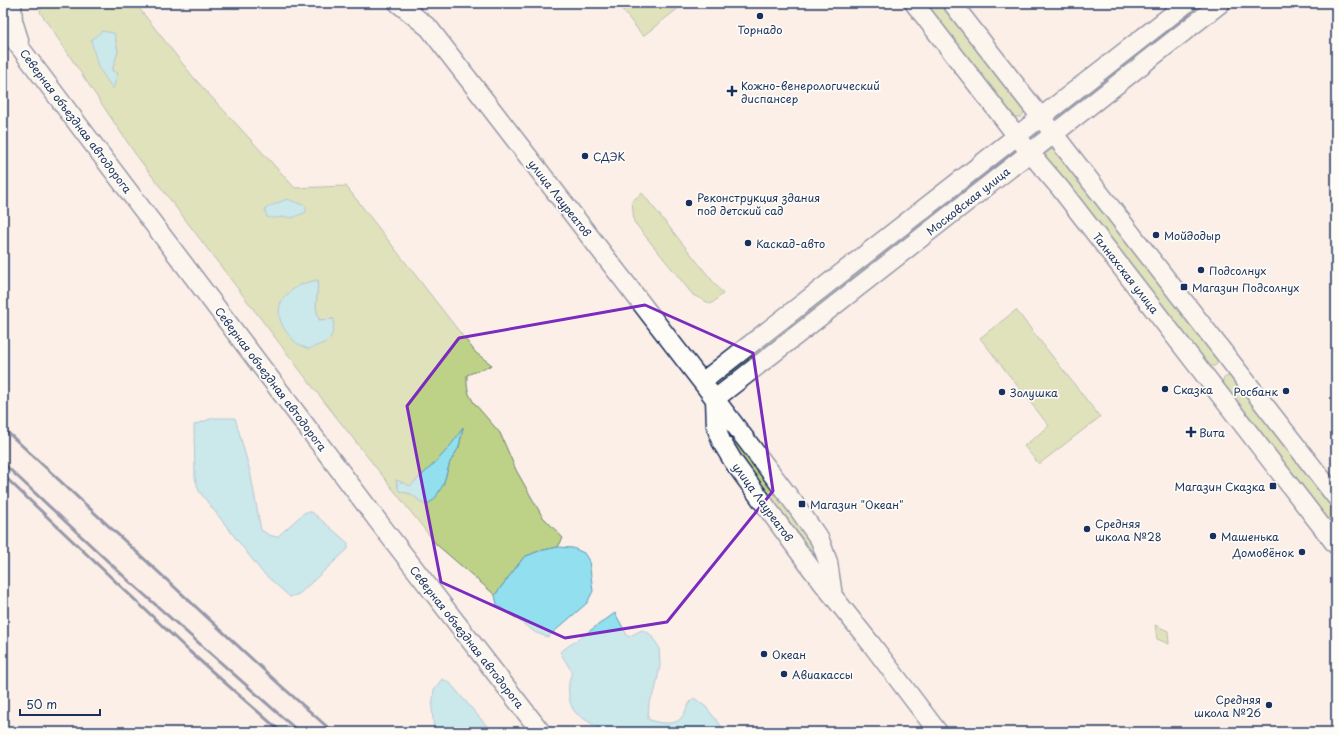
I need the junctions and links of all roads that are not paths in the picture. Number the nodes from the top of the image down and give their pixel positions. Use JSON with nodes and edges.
{"nodes":[{"id":1,"x":12,"y":3,"type":"edge"},
{"id":2,"x":398,"y":3,"type":"edge"},
{"id":3,"x":914,"y":3,"type":"edge"},
{"id":4,"x":952,"y":3,"type":"edge"},
{"id":5,"x":1187,"y":3,"type":"edge"},
{"id":6,"x":1221,"y":3,"type":"edge"},
{"id":7,"x":3,"y":25,"type":"edge"},
{"id":8,"x":22,"y":50,"type":"junction"},
{"id":9,"x":1041,"y":118,"type":"junction"},
{"id":10,"x":1054,"y":134,"type":"junction"},
{"id":11,"x":1017,"y":136,"type":"junction"},
{"id":12,"x":1030,"y":153,"type":"junction"},
{"id":13,"x":702,"y":382,"type":"junction"},
{"id":14,"x":715,"y":399,"type":"junction"},
{"id":15,"x":1336,"y":497,"type":"edge"},
{"id":16,"x":1336,"y":545,"type":"edge"},
{"id":17,"x":833,"y":596,"type":"junction"},
{"id":18,"x":541,"y":732,"type":"edge"},
{"id":19,"x":938,"y":732,"type":"edge"}],
"edges":[{"from":1,"to":8,"type":"street"},
{"from":2,"to":13,"type":"street","name":"улица Лауреатов"},
{"from":3,"to":11,"type":"street","name":"Талнахская улица"},
{"from":4,"to":9,"type":"street"},
{"from":5,"to":9,"type":"street","name":"Московская улица"},
{"from":6,"to":10,"type":"street","name":"Московская улица"},
{"from":7,"to":8,"type":"street","name":"Северная объездная автодорога"},
{"from":8,"to":18,"type":"street","name":"Северная объездная автодорога"},
{"from":9,"to":10,"type":"street"},
{"from":9,"to":11,"type":"street","name":"Московская улица"},
{"from":10,"to":12,"type":"street","name":"Московская улица"},
{"from":10,"to":15,"type":"street"},
{"from":11,"to":12,"type":"street","name":"Талнахская улица"},
{"from":11,"to":13,"type":"street","name":"Московская улица"},
{"from":12,"to":14,"type":"street","name":"Московская улица"},
{"from":12,"to":16,"type":"street","name":"Талнахская улица"},
{"from":13,"to":14,"type":"street","name":"улица Лауреатов"},
{"from":14,"to":17,"type":"street","name":"улица Лауреатов"},
{"from":14,"to":17,"type":"street","name":"улица Лауреатов"},
{"from":17,"to":19,"type":"street","name":"улица Лауреатов"}]}
